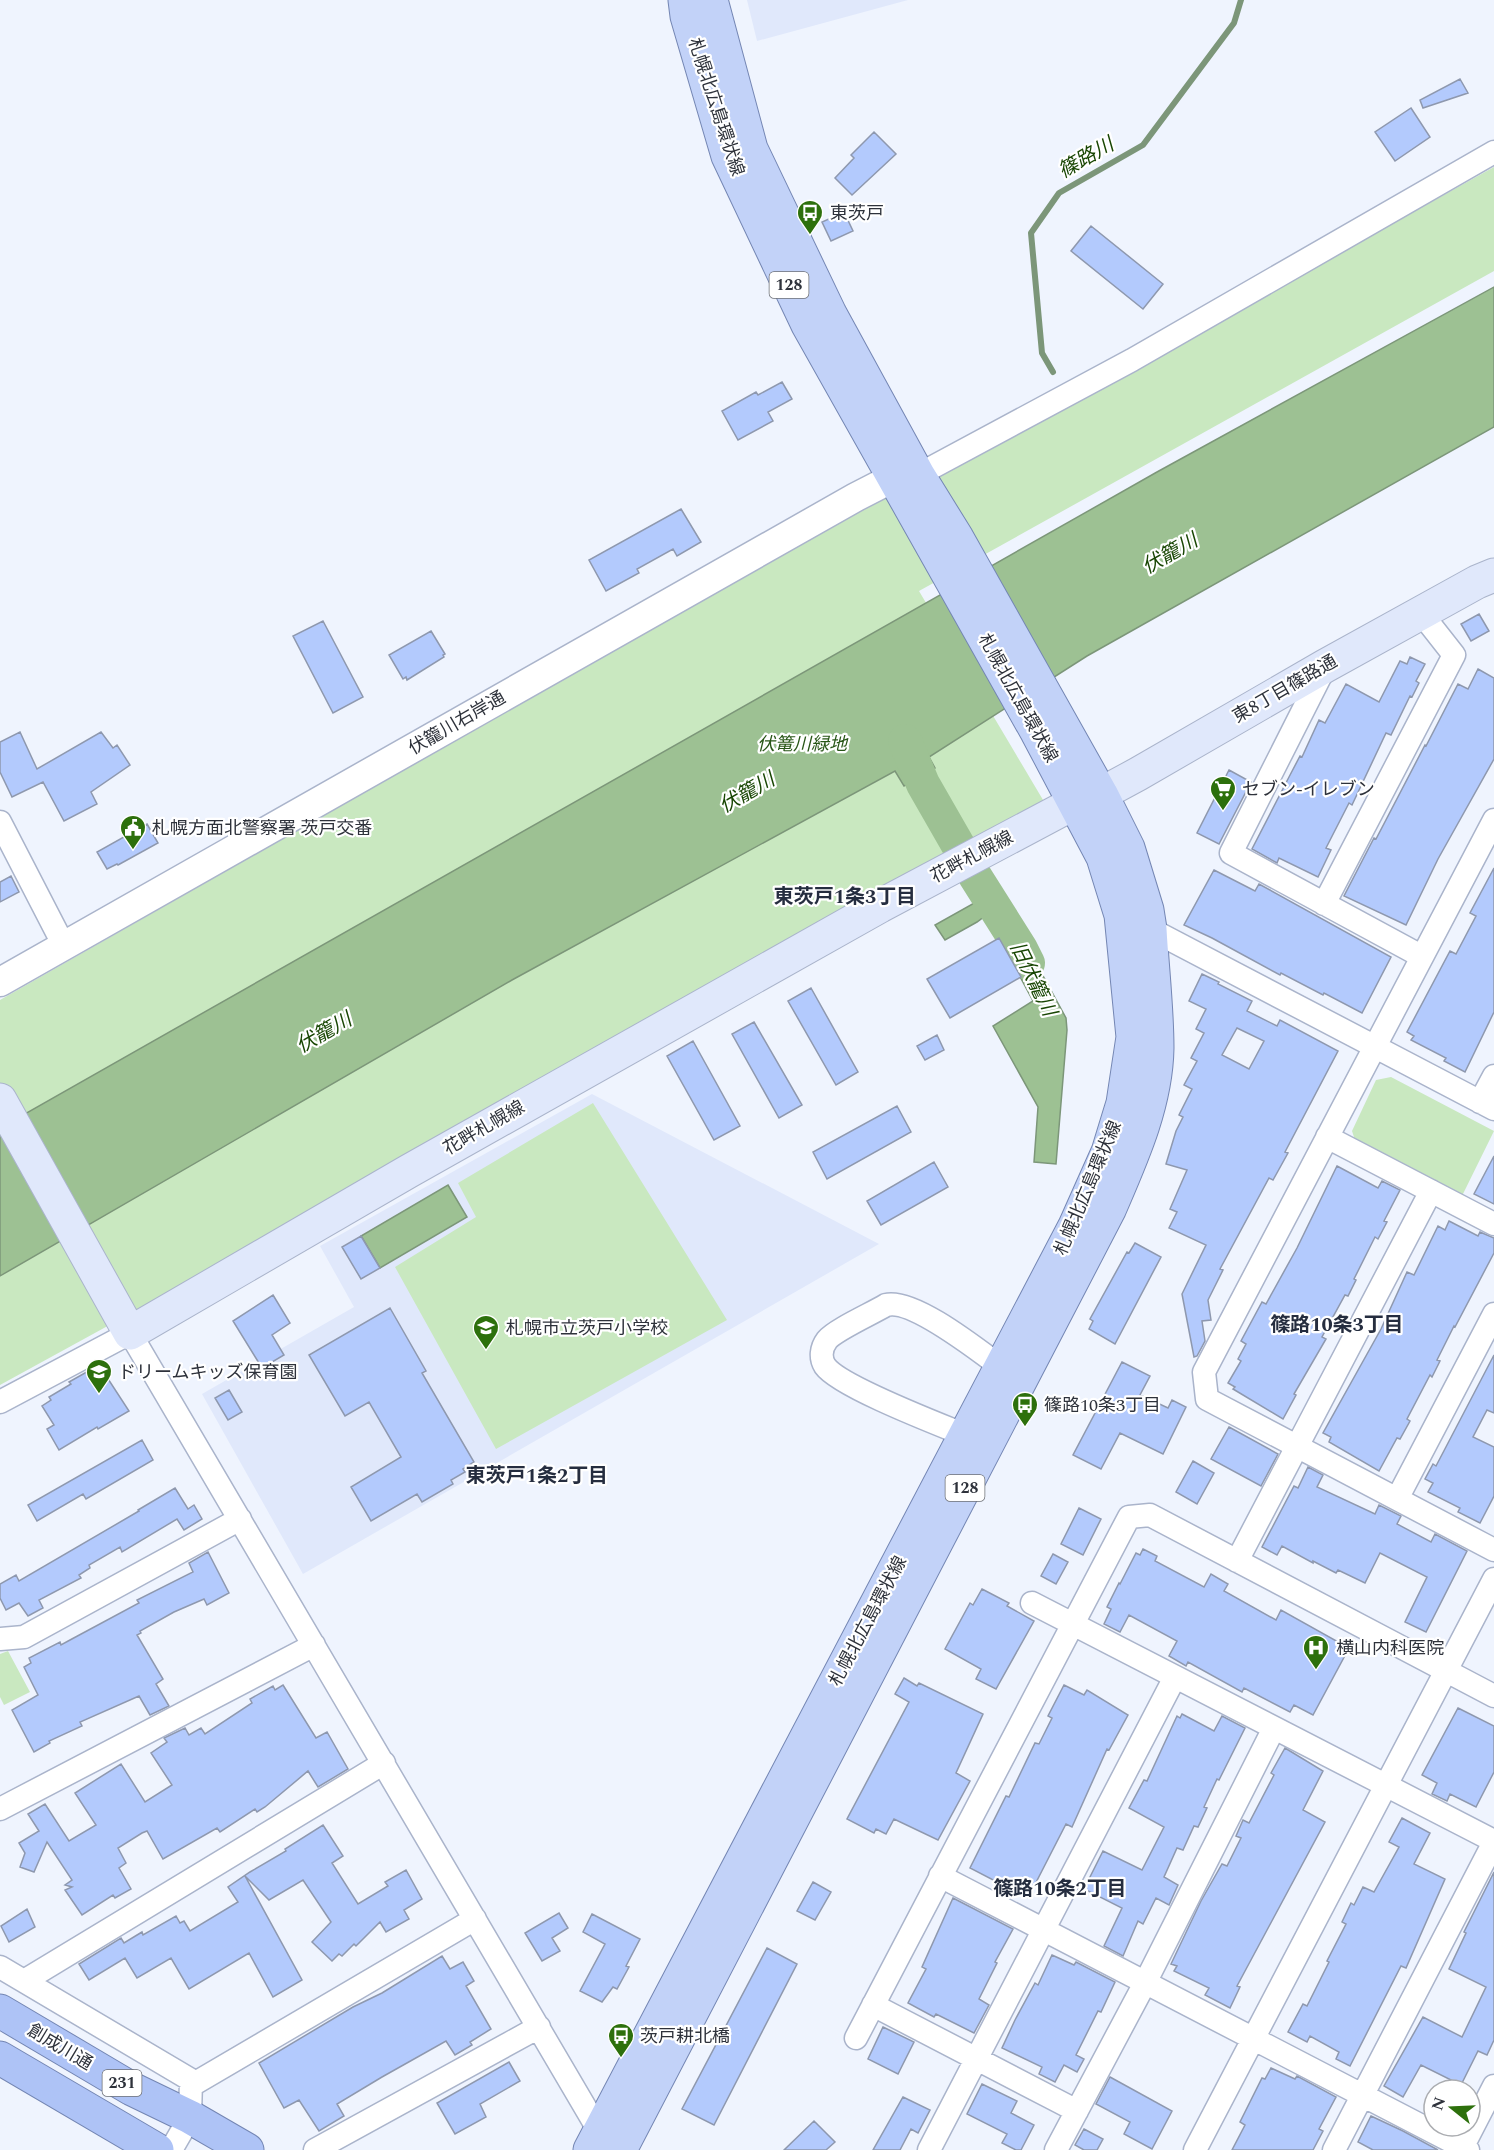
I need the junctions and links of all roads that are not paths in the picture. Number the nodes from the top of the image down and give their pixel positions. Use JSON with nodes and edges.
{"nodes":[{"id":1,"x":685,"y":0,"type":"edge"},
{"id":2,"x":711,"y":0,"type":"edge"},
{"id":3,"x":1494,"y":152,"type":"edge"},
{"id":4,"x":906,"y":477,"type":"junction"},
{"id":5,"x":1494,"y":575,"type":"edge"},
{"id":6,"x":1421,"y":613,"type":"junction"},
{"id":7,"x":1325,"y":666,"type":"junction"},
{"id":8,"x":1089,"y":799,"type":"junction"},
{"id":9,"x":1494,"y":820,"type":"edge"},
{"id":10,"x":0,"y":822,"type":"edge"},
{"id":11,"x":1324,"y":904,"type":"junction"},
{"id":12,"x":1150,"y":929,"type":"junction"},
{"id":13,"x":64,"y":946,"type":"junction"},
{"id":14,"x":1421,"y":956,"type":"junction"},
{"id":15,"x":0,"y":982,"type":"edge"},
{"id":16,"x":1375,"y":1047,"type":"junction"},
{"id":17,"x":1494,"y":1076,"type":"edge"},
{"id":18,"x":0,"y":1100,"type":"edge"},
{"id":19,"x":1487,"y":1106,"type":"edge"},
{"id":20,"x":1327,"y":1137,"type":"junction"},
{"id":21,"x":1431,"y":1191,"type":"junction"},
{"id":22,"x":1494,"y":1224,"type":"edge"},
{"id":23,"x":1494,"y":1314,"type":"edge"},
{"id":24,"x":130,"y":1333,"type":"junction"},
{"id":25,"x":1001,"y":1367,"type":"junction"},
{"id":26,"x":0,"y":1402,"type":"edge"},
{"id":27,"x":965,"y":1436,"type":"junction"},
{"id":28,"x":1297,"y":1447,"type":"junction"},
{"id":29,"x":1397,"y":1499,"type":"junction"},
{"id":30,"x":240,"y":1519,"type":"junction"},
{"id":31,"x":1494,"y":1550,"type":"edge"},
{"id":32,"x":1237,"y":1561,"type":"junction"},
{"id":33,"x":1494,"y":1579,"type":"edge"},
{"id":34,"x":1032,"y":1603,"type":"dead end"},
{"id":35,"x":1072,"y":1624,"type":"junction"},
{"id":36,"x":0,"y":1639,"type":"edge"},
{"id":37,"x":314,"y":1645,"type":"junction"},
{"id":38,"x":1446,"y":1671,"type":"junction"},
{"id":39,"x":1175,"y":1677,"type":"junction"},
{"id":40,"x":1494,"y":1696,"type":"edge"},
{"id":41,"x":1274,"y":1728,"type":"junction"},
{"id":42,"x":384,"y":1763,"type":"junction"},
{"id":43,"x":1385,"y":1785,"type":"junction"},
{"id":44,"x":0,"y":1809,"type":"edge"},
{"id":45,"x":1494,"y":1842,"type":"edge"},
{"id":46,"x":940,"y":1876,"type":"junction"},
{"id":47,"x":475,"y":1919,"type":"junction"},
{"id":48,"x":1043,"y":1930,"type":"junction"},
{"id":49,"x":0,"y":1967,"type":"edge"},
{"id":50,"x":24,"y":1981,"type":"junction"},
{"id":51,"x":1145,"y":1983,"type":"junction"},
{"id":52,"x":873,"y":2005,"type":"junction"},
{"id":53,"x":0,"y":2011,"type":"edge"},
{"id":54,"x":539,"y":2027,"type":"junction"},
{"id":55,"x":856,"y":2038,"type":"dead end"},
{"id":56,"x":1253,"y":2040,"type":"junction"},
{"id":57,"x":0,"y":2058,"type":"edge"},
{"id":58,"x":977,"y":2059,"type":"junction"},
{"id":59,"x":192,"y":2085,"type":"junction"},
{"id":60,"x":1494,"y":2086,"type":"edge"},
{"id":61,"x":1363,"y":2096,"type":"junction"},
{"id":62,"x":1077,"y":2111,"type":"junction"},
{"id":63,"x":190,"y":2117,"type":"junction"},
{"id":64,"x":605,"y":2145,"type":"edge"},
{"id":65,"x":1464,"y":2149,"type":"edge"},
{"id":66,"x":157,"y":2150,"type":"edge"},
{"id":67,"x":171,"y":2150,"type":"edge"},
{"id":68,"x":247,"y":2150,"type":"edge"},
{"id":69,"x":315,"y":2150,"type":"edge"},
{"id":70,"x":929,"y":2150,"type":"edge"},
{"id":71,"x":1056,"y":2150,"type":"edge"},
{"id":72,"x":1195,"y":2150,"type":"edge"},
{"id":73,"x":1334,"y":2150,"type":"edge"}],
"edges":[{"from":1,"to":4,"type":"main road","name":"札幌北広島環状線","number":"128"},
{"from":2,"to":4,"type":"main road","name":"札幌北広島環状線","number":"128"},
{"from":3,"to":4,"type":"street"},
{"from":4,"to":8,"type":"main road","name":"札幌北広島環状線","number":"128"},
{"from":4,"to":13,"type":"street","name":"伏籠川右岸通"},
{"from":5,"to":6,"type":"main road","name":"東8丁目篠路通"},
{"from":6,"to":7,"type":"main road","name":"東8丁目篠路通"},
{"from":6,"to":11,"type":"street"},
{"from":7,"to":8,"type":"main road","name":"東8丁目篠路通"},
{"from":7,"to":11,"type":"street"},
{"from":8,"to":12,"type":"main road","name":"札幌北広島環状線","number":"128"},
{"from":8,"to":24,"type":"main road","name":"花畔札幌線"},
{"from":8,"to":25,"type":"main road","name":"札幌北広島環状線","number":"128"},
{"from":9,"to":14,"type":"street"},
{"from":10,"to":13,"type":"street"},
{"from":11,"to":14,"type":"street"},
{"from":12,"to":16,"type":"street"},
{"from":12,"to":64,"type":"main road","name":"札幌北広島環状線","number":"128"},
{"from":13,"to":15,"type":"street","name":"伏籠川右岸通"},
{"from":14,"to":16,"type":"street"},
{"from":16,"to":19,"type":"street"},
{"from":16,"to":20,"type":"street"},
{"from":17,"to":19,"type":"street"},
{"from":18,"to":24,"type":"main road"},
{"from":20,"to":21,"type":"street"},
{"from":20,"to":28,"type":"street"},
{"from":21,"to":22,"type":"street"},
{"from":21,"to":28,"type":"street"},
{"from":23,"to":29,"type":"street"},
{"from":24,"to":26,"type":"street"},
{"from":24,"to":30,"type":"street"},
{"from":25,"to":27,"type":"main road","name":"札幌北広島環状線","number":"128"},
{"from":25,"to":27,"type":"street"},
{"from":27,"to":64,"type":"main road","name":"札幌北広島環状線","number":"128"},
{"from":28,"to":29,"type":"street"},
{"from":28,"to":32,"type":"street"},
{"from":29,"to":31,"type":"street"},
{"from":30,"to":36,"type":"street"},
{"from":30,"to":37,"type":"street"},
{"from":32,"to":35,"type":"street"},
{"from":32,"to":38,"type":"street"},
{"from":33,"to":38,"type":"street"},
{"from":34,"to":35,"type":"street"},
{"from":35,"to":39,"type":"street"},
{"from":35,"to":46,"type":"street"},
{"from":37,"to":42,"type":"street"},
{"from":37,"to":44,"type":"street"},
{"from":38,"to":40,"type":"street"},
{"from":38,"to":43,"type":"street"},
{"from":39,"to":41,"type":"street"},
{"from":39,"to":48,"type":"street"},
{"from":41,"to":43,"type":"street"},
{"from":41,"to":51,"type":"street"},
{"from":42,"to":47,"type":"street"},
{"from":42,"to":50,"type":"street"},
{"from":43,"to":45,"type":"street"},
{"from":43,"to":56,"type":"street"},
{"from":45,"to":61,"type":"street"},
{"from":46,"to":48,"type":"street"},
{"from":46,"to":52,"type":"street"},
{"from":47,"to":54,"type":"street"},
{"from":47,"to":59,"type":"street"},
{"from":48,"to":51,"type":"street"},
{"from":48,"to":58,"type":"street"},
{"from":49,"to":50,"type":"street"},
{"from":50,"to":59,"type":"street"},
{"from":51,"to":56,"type":"street"},
{"from":51,"to":62,"type":"street"},
{"from":52,"to":55,"type":"street"},
{"from":52,"to":58,"type":"street"},
{"from":53,"to":63,"type":"highway","name":"創成川通","number":"231"},
{"from":54,"to":64,"type":"street"},
{"from":54,"to":69,"type":"street"},
{"from":56,"to":61,"type":"street"},
{"from":56,"to":72,"type":"street"},
{"from":57,"to":66,"type":"highway","number":"231"},
{"from":58,"to":62,"type":"street"},
{"from":58,"to":70,"type":"street"},
{"from":59,"to":63,"type":"street"},
{"from":60,"to":65,"type":"street"},
{"from":61,"to":65,"type":"street"},
{"from":61,"to":73,"type":"street"},
{"from":62,"to":71,"type":"street"},
{"from":63,"to":67,"type":"street"},
{"from":63,"to":68,"type":"highway","name":"創成川通","number":"231"}]}
